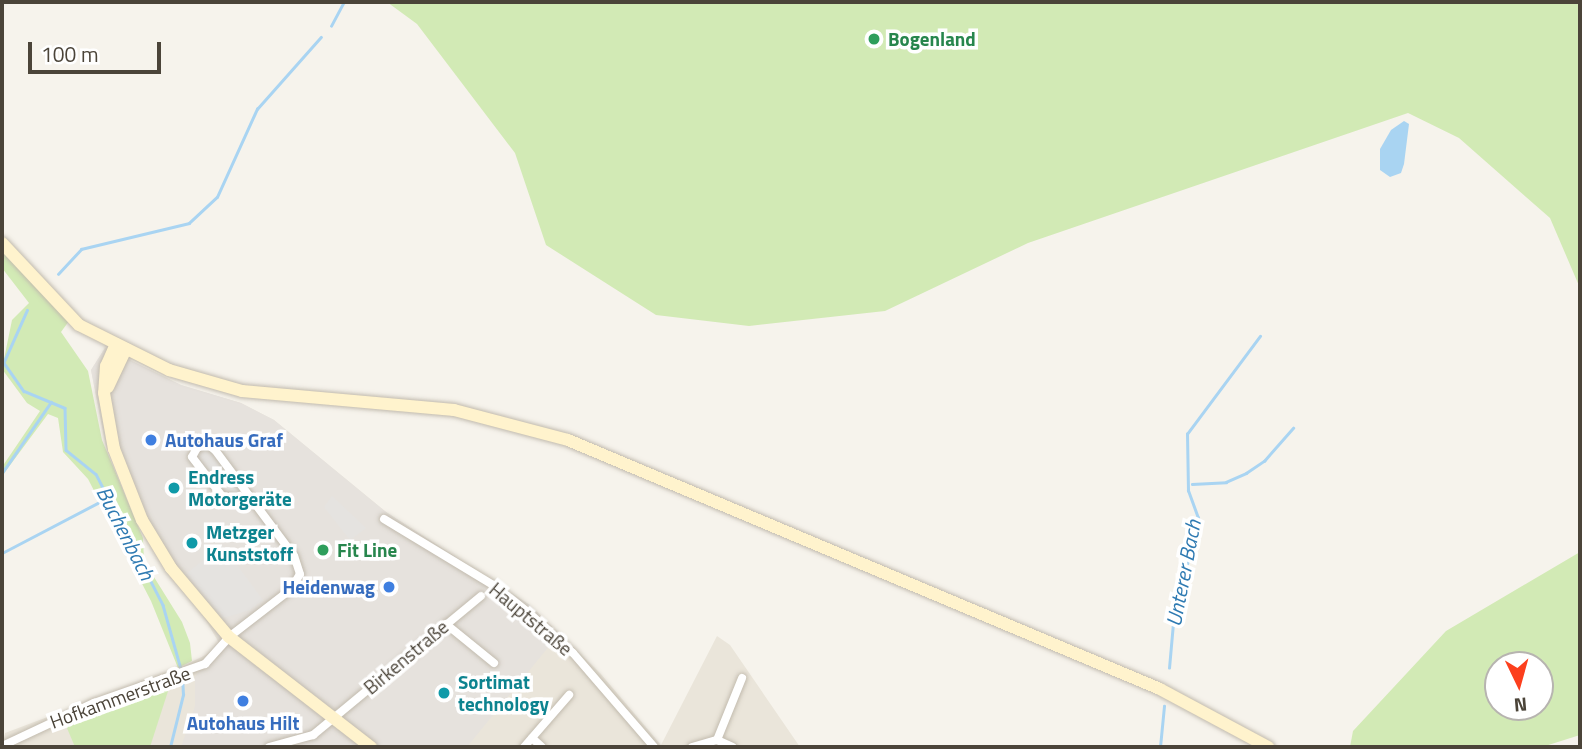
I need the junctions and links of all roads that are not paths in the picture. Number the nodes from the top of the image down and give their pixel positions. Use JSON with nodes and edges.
{"nodes":[{"id":1,"x":2,"y":243,"type":"edge"},
{"id":2,"x":121,"y":347,"type":"junction"},
{"id":3,"x":252,"y":501,"type":"junction"},
{"id":4,"x":384,"y":519,"type":"dead end"},
{"id":5,"x":481,"y":596,"type":"dead end"},
{"id":6,"x":446,"y":624,"type":"junction"},
{"id":7,"x":229,"y":637,"type":"junction"},
{"id":8,"x":494,"y":663,"type":"dead end"},
{"id":9,"x":742,"y":678,"type":"dead end"},
{"id":10,"x":569,"y":695,"type":"dead end"},
{"id":11,"x":331,"y":719,"type":"junction"},
{"id":12,"x":532,"y":738,"type":"junction"},
{"id":13,"x":717,"y":740,"type":"junction"},
{"id":14,"x":2,"y":746,"type":"edge"},
{"id":15,"x":270,"y":747,"type":"edge"},
{"id":16,"x":370,"y":747,"type":"edge"},
{"id":17,"x":524,"y":747,"type":"edge"},
{"id":18,"x":542,"y":747,"type":"edge"},
{"id":19,"x":654,"y":747,"type":"edge"},
{"id":20,"x":692,"y":747,"type":"edge"},
{"id":21,"x":733,"y":747,"type":"edge"},
{"id":22,"x":1268,"y":747,"type":"edge"}],
"edges":[{"from":1,"to":2,"type":"main road"},
{"from":2,"to":7,"type":"main road"},
{"from":2,"to":22,"type":"main road"},
{"from":3,"to":3,"type":"street"},
{"from":3,"to":7,"type":"street","name":"Hofkammerstraße"},
{"from":4,"to":19,"type":"street","name":"Hauptstraße"},
{"from":5,"to":6,"type":"street","name":"Birkenstraße"},
{"from":6,"to":8,"type":"street"},
{"from":6,"to":11,"type":"street","name":"Birkenstraße"},
{"from":7,"to":11,"type":"main road"},
{"from":7,"to":14,"type":"street","name":"Hofkammerstraße"},
{"from":9,"to":13,"type":"street"},
{"from":10,"to":12,"type":"street"},
{"from":11,"to":15,"type":"street","name":"Birkenstraße"},
{"from":11,"to":16,"type":"main road"},
{"from":12,"to":17,"type":"street"},
{"from":12,"to":18,"type":"street"},
{"from":13,"to":20,"type":"street"},
{"from":13,"to":21,"type":"street"}]}
